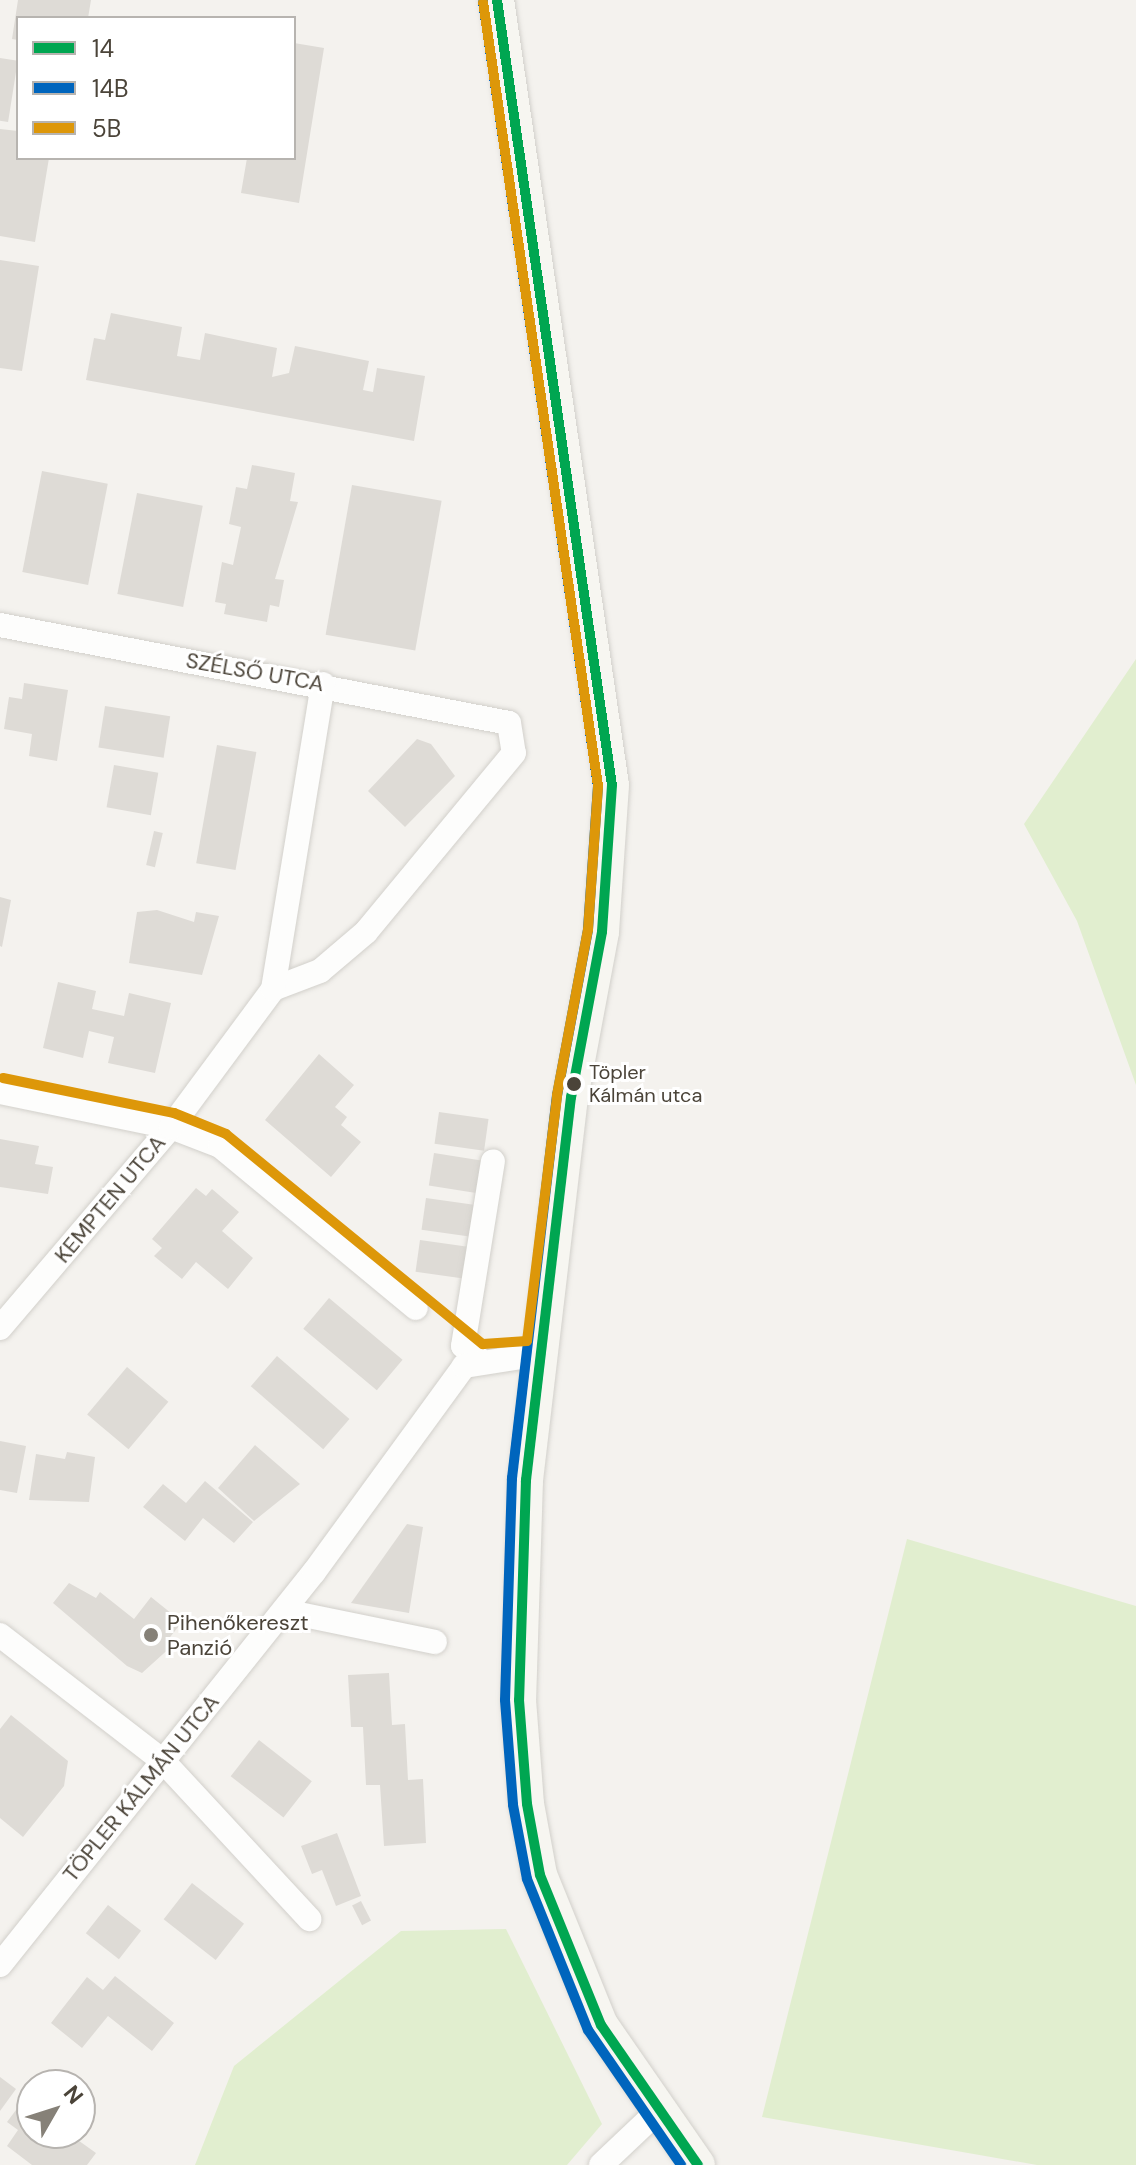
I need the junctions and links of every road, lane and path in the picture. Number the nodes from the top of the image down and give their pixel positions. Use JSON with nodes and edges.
{"nodes":[{"id":1,"x":497,"y":0,"type":"edge"},
{"id":2,"x":0,"y":625,"type":"edge"},
{"id":3,"x":323,"y":684,"type":"junction"},
{"id":4,"x":273,"y":989,"type":"junction"},
{"id":5,"x":0,"y":1092,"type":"edge"},
{"id":6,"x":171,"y":1127,"type":"junction"},
{"id":7,"x":493,"y":1161,"type":"dead end"},
{"id":8,"x":416,"y":1308,"type":"dead end"},
{"id":9,"x":0,"y":1328,"type":"edge"},
{"id":10,"x":471,"y":1352,"type":"junction"},
{"id":11,"x":540,"y":1354,"type":"junction"},
{"id":12,"x":284,"y":1611,"type":"junction"},
{"id":13,"x":0,"y":1635,"type":"edge"},
{"id":14,"x":435,"y":1642,"type":"dead end"},
{"id":15,"x":162,"y":1760,"type":"junction"},
{"id":16,"x":309,"y":1919,"type":"dead end"},
{"id":17,"x":0,"y":1965,"type":"edge"},
{"id":18,"x":656,"y":2113,"type":"junction"},
{"id":19,"x":601,"y":2165,"type":"edge"},
{"id":20,"x":698,"y":2165,"type":"edge"}],
"edges":[{"from":1,"to":11,"type":"main road"},
{"from":2,"to":3,"type":"street","name":"SZÉLSŐ UTCA"},
{"from":3,"to":4,"type":"street","name":"KEMPTEN UTCA"},
{"from":3,"to":4,"type":"street","name":"SZÉLSŐ UTCA"},
{"from":4,"to":6,"type":"street","name":"KEMPTEN UTCA"},
{"from":5,"to":6,"type":"street"},
{"from":6,"to":8,"type":"street"},
{"from":6,"to":9,"type":"street","name":"KEMPTEN UTCA"},
{"from":7,"to":10,"type":"street"},
{"from":10,"to":11,"type":"street"},
{"from":10,"to":12,"type":"street","name":"TÖPLER KÁLMÁN UTCA"},
{"from":11,"to":18,"type":"main road"},
{"from":12,"to":14,"type":"street"},
{"from":12,"to":15,"type":"street","name":"TÖPLER KÁLMÁN UTCA"},
{"from":13,"to":15,"type":"street"},
{"from":15,"to":16,"type":"street"},
{"from":15,"to":17,"type":"street","name":"TÖPLER KÁLMÁN UTCA"},
{"from":18,"to":19,"type":"street"},
{"from":18,"to":20,"type":"main road"}]}
